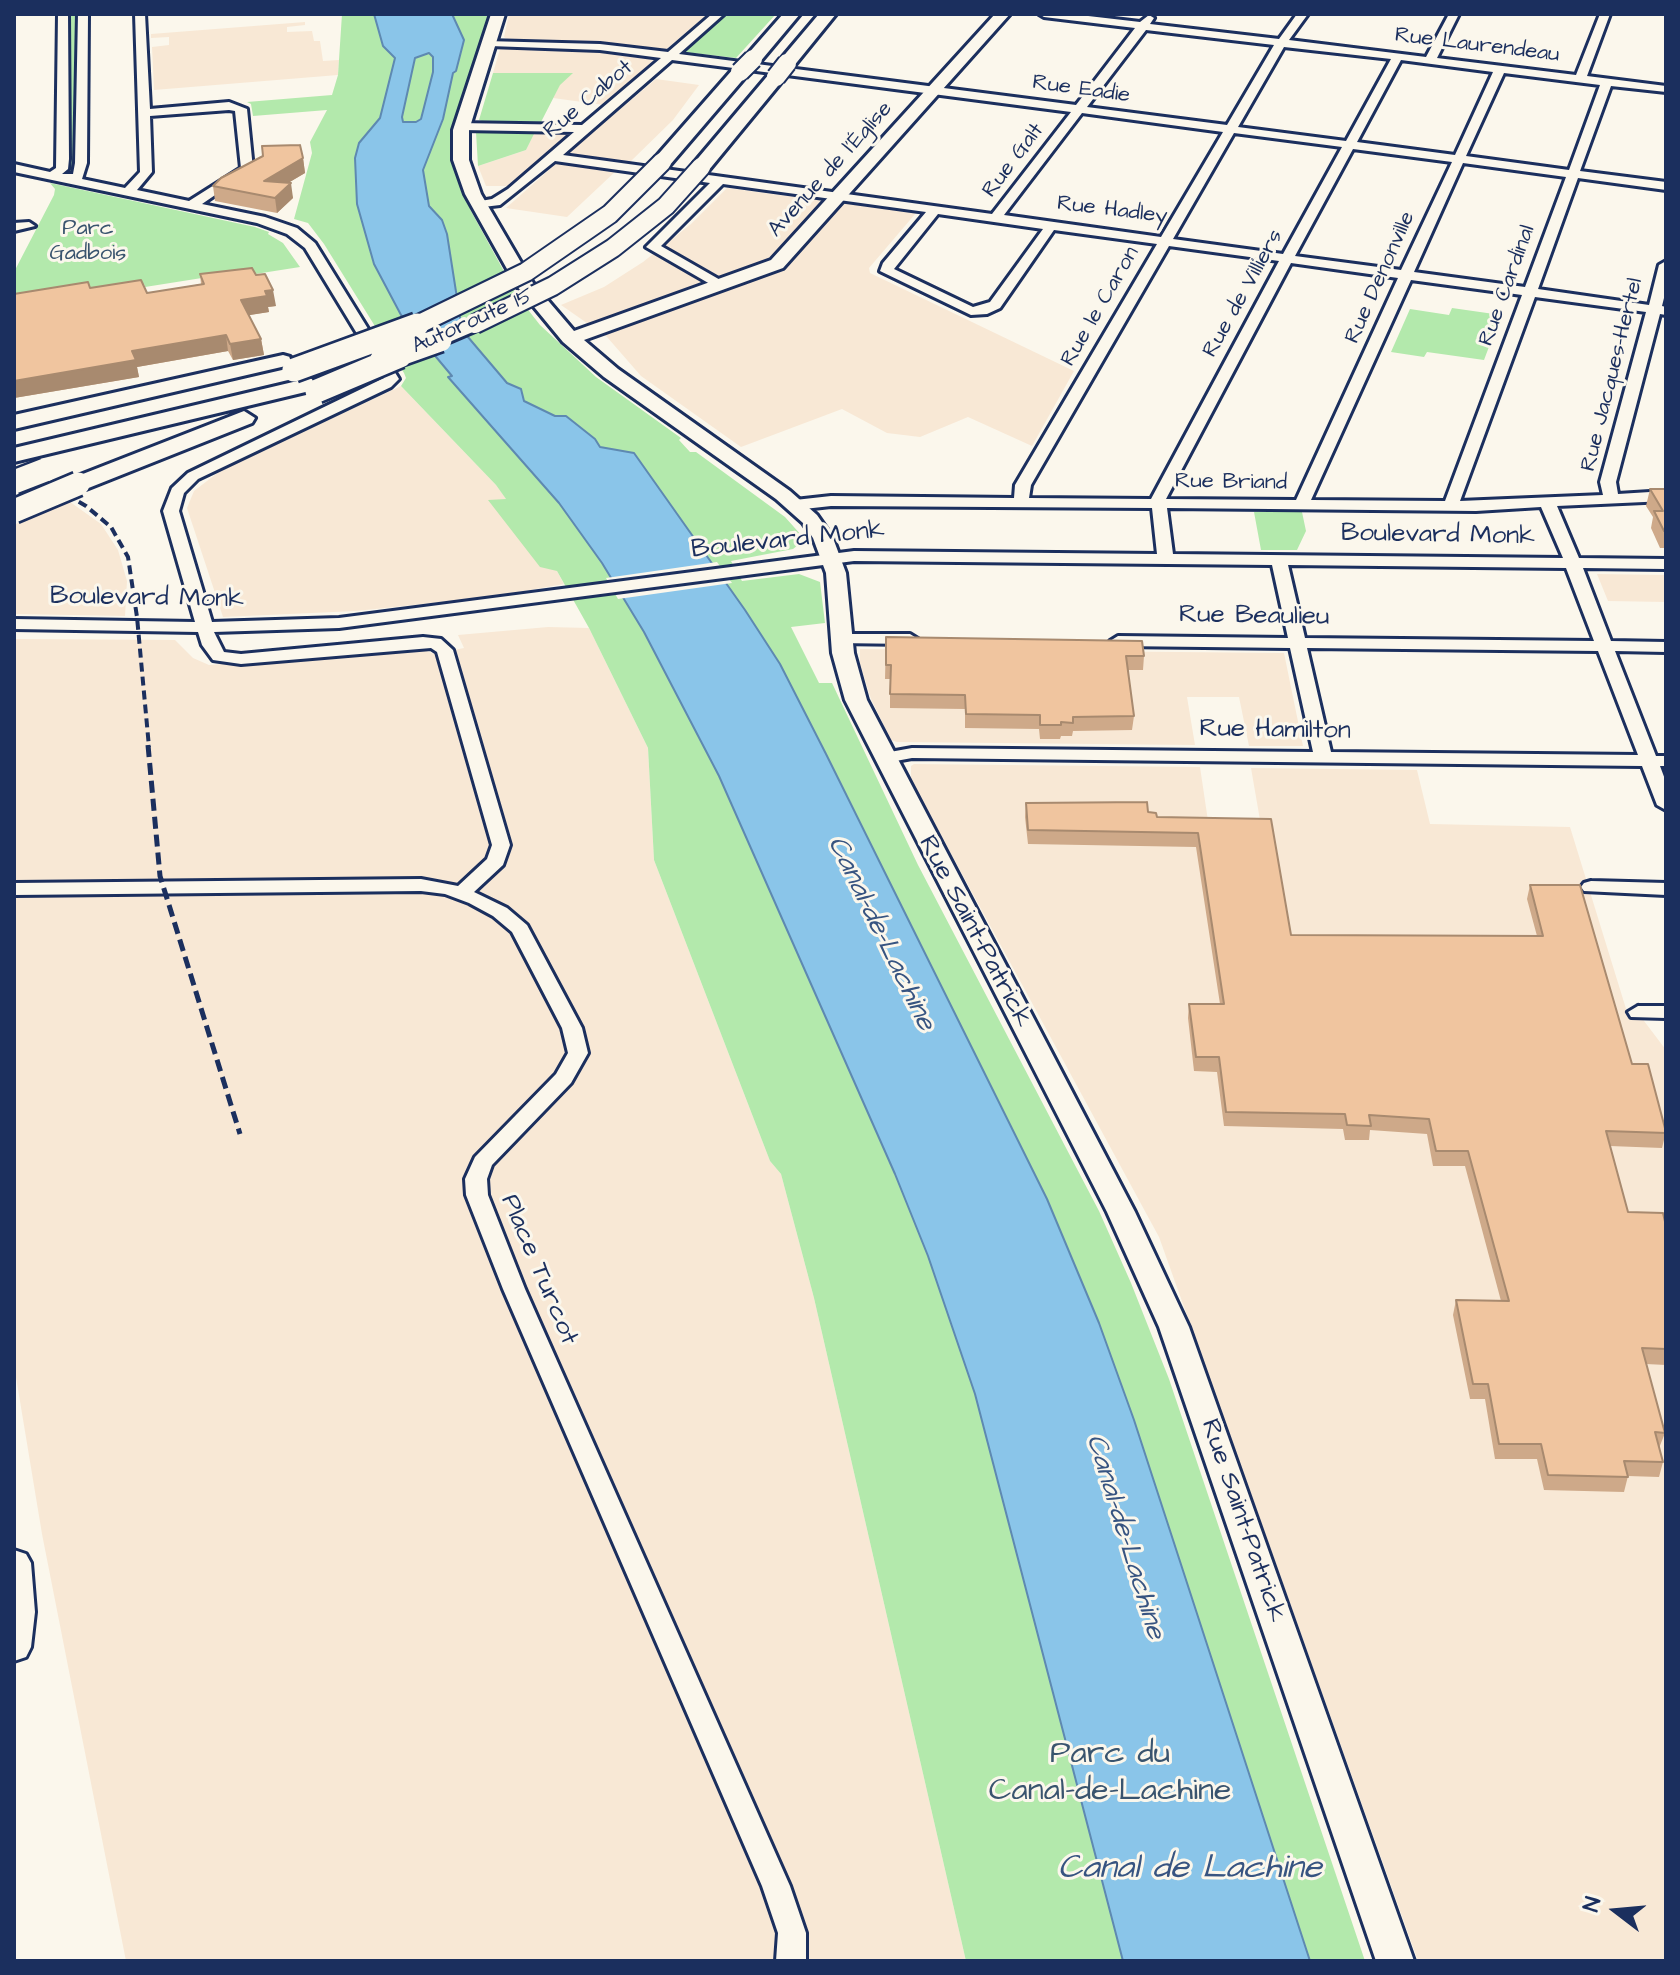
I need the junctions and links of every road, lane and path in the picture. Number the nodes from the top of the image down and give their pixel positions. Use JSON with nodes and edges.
{"nodes":[{"id":1,"x":63,"y":14,"type":"edge"},
{"id":2,"x":83,"y":14,"type":"edge"},
{"id":3,"x":140,"y":14,"type":"edge"},
{"id":4,"x":498,"y":14,"type":"edge"},
{"id":5,"x":719,"y":14,"type":"edge"},
{"id":6,"x":792,"y":14,"type":"edge"},
{"id":7,"x":828,"y":14,"type":"edge"},
{"id":8,"x":1003,"y":14,"type":"edge"},
{"id":9,"x":1044,"y":14,"type":"edge"},
{"id":10,"x":1151,"y":14,"type":"edge"},
{"id":11,"x":1303,"y":14,"type":"edge"},
{"id":12,"x":1454,"y":14,"type":"edge"},
{"id":13,"x":1605,"y":14,"type":"edge"},
{"id":14,"x":1142,"y":26,"type":"junction"},
{"id":15,"x":490,"y":43,"type":"junction"},
{"id":16,"x":1283,"y":43,"type":"junction"},
{"id":17,"x":671,"y":56,"type":"junction"},
{"id":18,"x":1398,"y":56,"type":"junction"},
{"id":19,"x":1430,"y":60,"type":"junction"},
{"id":20,"x":1500,"y":69,"type":"junction"},
{"id":21,"x":782,"y":70,"type":"junction"},
{"id":22,"x":1580,"y":78,"type":"junction"},
{"id":23,"x":1607,"y":82,"type":"junction"},
{"id":24,"x":1666,"y":89,"type":"edge"},
{"id":25,"x":935,"y":90,"type":"junction"},
{"id":26,"x":1078,"y":110,"type":"junction"},
{"id":27,"x":145,"y":113,"type":"junction"},
{"id":28,"x":462,"y":126,"type":"junction"},
{"id":29,"x":585,"y":129,"type":"junction"},
{"id":30,"x":1232,"y":130,"type":"junction"},
{"id":31,"x":1350,"y":145,"type":"junction"},
{"id":32,"x":553,"y":157,"type":"junction"},
{"id":33,"x":1459,"y":160,"type":"junction"},
{"id":34,"x":14,"y":168,"type":"edge"},
{"id":35,"x":1573,"y":174,"type":"junction"},
{"id":36,"x":52,"y":176,"type":"junction"},
{"id":37,"x":73,"y":180,"type":"junction"},
{"id":38,"x":720,"y":180,"type":"junction"},
{"id":39,"x":1666,"y":186,"type":"edge"},
{"id":40,"x":127,"y":192,"type":"junction"},
{"id":41,"x":840,"y":196,"type":"junction"},
{"id":42,"x":192,"y":205,"type":"junction"},
{"id":43,"x":479,"y":205,"type":"junction"},
{"id":44,"x":935,"y":210,"type":"junction"},
{"id":45,"x":995,"y":218,"type":"junction"},
{"id":46,"x":29,"y":226,"type":"dead end"},
{"id":47,"x":1051,"y":226,"type":"junction"},
{"id":48,"x":14,"y":227,"type":"edge"},
{"id":49,"x":1166,"y":241,"type":"junction"},
{"id":50,"x":1289,"y":257,"type":"junction"},
{"id":51,"x":1666,"y":265,"type":"edge"},
{"id":52,"x":1407,"y":274,"type":"junction"},
{"id":53,"x":722,"y":285,"type":"junction"},
{"id":54,"x":1529,"y":292,"type":"junction"},
{"id":55,"x":1660,"y":310,"type":"edge"},
{"id":56,"x":569,"y":338,"type":"junction"},
{"id":57,"x":301,"y":377,"type":"junction"},
{"id":58,"x":162,"y":390,"type":"junction"},
{"id":59,"x":271,"y":396,"type":"junction"},
{"id":60,"x":14,"y":414,"type":"edge"},
{"id":61,"x":14,"y":422,"type":"edge"},
{"id":62,"x":14,"y":438,"type":"edge"},
{"id":63,"x":14,"y":455,"type":"edge"},
{"id":64,"x":14,"y":482,"type":"edge"},
{"id":65,"x":1666,"y":496,"type":"edge"},
{"id":66,"x":1611,"y":497,"type":"junction"},
{"id":67,"x":1545,"y":502,"type":"junction"},
{"id":68,"x":1021,"y":503,"type":"junction"},
{"id":69,"x":1159,"y":504,"type":"junction"},
{"id":70,"x":795,"y":505,"type":"junction"},
{"id":71,"x":1301,"y":505,"type":"junction"},
{"id":72,"x":1451,"y":506,"type":"junction"},
{"id":73,"x":14,"y":511,"type":"edge"},
{"id":74,"x":830,"y":558,"type":"junction"},
{"id":75,"x":1166,"y":559,"type":"junction"},
{"id":76,"x":1279,"y":560,"type":"junction"},
{"id":77,"x":1572,"y":563,"type":"junction"},
{"id":78,"x":1666,"y":564,"type":"edge"},
{"id":79,"x":14,"y":624,"type":"edge"},
{"id":80,"x":206,"y":627,"type":"junction"},
{"id":81,"x":842,"y":639,"type":"junction"},
{"id":82,"x":920,"y":639,"type":"edge"},
{"id":83,"x":1093,"y":641,"type":"edge"},
{"id":84,"x":1297,"y":643,"type":"junction"},
{"id":85,"x":1605,"y":647,"type":"junction"},
{"id":86,"x":1666,"y":647,"type":"edge"},
{"id":87,"x":885,"y":758,"type":"junction"},
{"id":88,"x":1323,"y":758,"type":"junction"},
{"id":89,"x":1658,"y":761,"type":"edge"},
{"id":90,"x":1666,"y":805,"type":"edge"},
{"id":91,"x":1591,"y":887,"type":"dead end"},
{"id":92,"x":14,"y":889,"type":"edge"},
{"id":93,"x":1666,"y":889,"type":"edge"},
{"id":94,"x":462,"y":893,"type":"junction"},
{"id":95,"x":1638,"y":1012,"type":"dead end"},
{"id":96,"x":1666,"y":1012,"type":"edge"},
{"id":97,"x":14,"y":1563,"type":"edge"},
{"id":98,"x":14,"y":1647,"type":"edge"},
{"id":99,"x":791,"y":1961,"type":"edge"},
{"id":100,"x":1395,"y":1961,"type":"edge"}],
"edges":[{"from":1,"to":36,"type":"street"},
{"from":2,"to":37,"type":"street"},
{"from":3,"to":27,"type":"street"},
{"from":4,"to":15,"type":"main road","name":"Rue Saint-Patrick"},
{"from":5,"to":17,"type":"street","name":"Rue Cabot"},
{"from":6,"to":57,"type":"highway","name":"Autoroute 15","bridge":true},
{"from":7,"to":21,"type":"highway","name":"Autoroute 15"},
{"from":8,"to":25,"type":"main road","name":"Avenue de l'Église"},
{"from":9,"to":14,"type":"street","name":"Rue Laurendeau"},
{"from":10,"to":14,"type":"street","name":"Rue Galt"},
{"from":11,"to":16,"type":"street","name":"Rue le Caron"},
{"from":12,"to":19,"type":"street"},
{"from":13,"to":22,"type":"street"},
{"from":14,"to":16,"type":"street","name":"Rue Laurendeau"},
{"from":14,"to":26,"type":"street","name":"Rue Galt"},
{"from":15,"to":17,"type":"street","name":"Rue Eadie"},
{"from":15,"to":28,"type":"main road","name":"Rue Saint-Patrick"},
{"from":16,"to":18,"type":"street","name":"Rue Laurendeau"},
{"from":16,"to":30,"type":"street","name":"Rue le Caron"},
{"from":17,"to":21,"type":"street","name":"Rue Eadie"},
{"from":17,"to":29,"type":"street","name":"Rue Cabot"},
{"from":18,"to":19,"type":"street","name":"Rue Laurendeau"},
{"from":18,"to":31,"type":"street","name":"Rue de Villiers"},
{"from":19,"to":20,"type":"street","name":"Rue Laurendeau"},
{"from":20,"to":22,"type":"street","name":"Rue Laurendeau"},
{"from":20,"to":33,"type":"street","name":"Rue Denonville"},
{"from":21,"to":25,"type":"street","name":"Rue Eadie"},
{"from":21,"to":57,"type":"highway","name":"Autoroute 15","bridge":true},
{"from":22,"to":23,"type":"street","name":"Rue Laurendeau"},
{"from":23,"to":24,"type":"street","name":"Rue Laurendeau"},
{"from":23,"to":35,"type":"street","name":"Rue Cardinal"},
{"from":25,"to":26,"type":"street","name":"Rue Eadie"},
{"from":25,"to":41,"type":"main road","name":"Avenue de l'Église"},
{"from":26,"to":30,"type":"street","name":"Rue Eadie"},
{"from":26,"to":45,"type":"street","name":"Rue Galt"},
{"from":27,"to":40,"type":"street"},
{"from":27,"to":42,"type":"street"},
{"from":28,"to":29,"type":"street"},
{"from":28,"to":43,"type":"main road","name":"Rue Saint-Patrick"},
{"from":29,"to":32,"type":"street","name":"Rue Cabot"},
{"from":30,"to":31,"type":"street","name":"Rue Eadie"},
{"from":30,"to":49,"type":"street","name":"Rue le Caron"},
{"from":31,"to":33,"type":"street","name":"Rue Eadie"},
{"from":31,"to":50,"type":"street","name":"Rue de Villiers"},
{"from":32,"to":38,"type":"street","name":"Rue Hadley"},
{"from":32,"to":43,"type":"street","name":"Rue Cabot"},
{"from":33,"to":35,"type":"street","name":"Rue Eadie"},
{"from":33,"to":52,"type":"street","name":"Rue Denonville"},
{"from":34,"to":36,"type":"street"},
{"from":35,"to":39,"type":"street","name":"Rue Eadie"},
{"from":35,"to":54,"type":"street","name":"Rue Cardinal"},
{"from":36,"to":37,"type":"street"},
{"from":37,"to":40,"type":"street"},
{"from":38,"to":41,"type":"street","name":"Rue Hadley"},
{"from":38,"to":53,"type":"street"},
{"from":40,"to":42,"type":"street"},
{"from":41,"to":44,"type":"street","name":"Rue Hadley"},
{"from":41,"to":53,"type":"main road","name":"Avenue de l'Église"},
{"from":42,"to":80,"type":"street"},
{"from":43,"to":56,"type":"main road","name":"Rue Saint-Patrick"},
{"from":44,"to":45,"type":"street","name":"Rue Hadley"},
{"from":44,"to":47,"type":"street"},
{"from":45,"to":47,"type":"street","name":"Rue Hadley"},
{"from":46,"to":48,"type":"street"},
{"from":47,"to":49,"type":"street","name":"Rue Hadley"},
{"from":49,"to":50,"type":"street","name":"Rue Hadley"},
{"from":49,"to":68,"type":"street","name":"Rue le Caron"},
{"from":50,"to":52,"type":"street","name":"Rue Hadley"},
{"from":50,"to":69,"type":"street","name":"Rue de Villiers"},
{"from":51,"to":55,"type":"street","name":"Rue Jacques-Hertel"},
{"from":52,"to":54,"type":"street","name":"Rue Hadley"},
{"from":52,"to":71,"type":"street","name":"Rue Denonville"},
{"from":53,"to":56,"type":"main road","name":"Avenue de l'Église"},
{"from":54,"to":55,"type":"street","name":"Rue Hadley"},
{"from":54,"to":72,"type":"street","name":"Rue Cardinal"},
{"from":55,"to":66,"type":"street","name":"Rue Jacques-Hertel"},
{"from":56,"to":70,"type":"main road","name":"Rue Saint-Patrick"},
{"from":57,"to":58,"type":"highway"},
{"from":57,"to":59,"type":"highway"},
{"from":57,"to":62,"type":"highway"},
{"from":57,"to":73,"type":"highway","bridge":true},
{"from":58,"to":60,"type":"highway"},
{"from":58,"to":61,"type":"highway"},
{"from":59,"to":63,"type":"highway"},
{"from":59,"to":64,"type":"highway","bridge":true},
{"from":65,"to":66,"type":"street","name":"Rue Briand"},
{"from":66,"to":67,"type":"street","name":"Rue Briand"},
{"from":67,"to":72,"type":"street","name":"Rue Briand"},
{"from":67,"to":77,"type":"street"},
{"from":68,"to":69,"type":"street","name":"Rue Briand"},
{"from":68,"to":70,"type":"street","name":"Rue Briand"},
{"from":69,"to":71,"type":"street","name":"Rue Briand"},
{"from":69,"to":75,"type":"street","name":"Rue de Villiers"},
{"from":70,"to":74,"type":"main road","name":"Rue Saint-Patrick"},
{"from":71,"to":72,"type":"street","name":"Rue Briand"},
{"from":74,"to":75,"type":"street","name":"Boulevard Monk"},
{"from":74,"to":80,"type":"street","name":"Boulevard Monk"},
{"from":74,"to":81,"type":"main road","name":"Rue Saint-Patrick"},
{"from":75,"to":76,"type":"street","name":"Boulevard Monk"},
{"from":76,"to":77,"type":"street","name":"Boulevard Monk"},
{"from":76,"to":84,"type":"street"},
{"from":77,"to":78,"type":"street","name":"Boulevard Monk"},
{"from":77,"to":85,"type":"street"},
{"from":79,"to":80,"type":"street","name":"Boulevard Monk"},
{"from":80,"to":94,"type":"street"},
{"from":81,"to":82,"type":"street"},
{"from":81,"to":87,"type":"main road","name":"Rue Saint-Patrick"},
{"from":83,"to":84,"type":"street","name":"Rue Beaulieu"},
{"from":84,"to":85,"type":"street","name":"Rue Beaulieu"},
{"from":84,"to":88,"type":"street"},
{"from":85,"to":86,"type":"street","name":"Rue Beaulieu"},
{"from":85,"to":89,"type":"street"},
{"from":87,"to":88,"type":"street","name":"Rue Hamilton"},
{"from":87,"to":100,"type":"main road","name":"Rue Saint-Patrick"},
{"from":88,"to":89,"type":"street","name":"Rue Hamilton"},
{"from":89,"to":90,"type":"street"},
{"from":91,"to":93,"type":"street"},
{"from":92,"to":94,"type":"street","name":"Place Turcot"},
{"from":94,"to":99,"type":"street","name":"Place Turcot"},
{"from":95,"to":96,"type":"street"},
{"from":97,"to":98,"type":"main road"}]}
